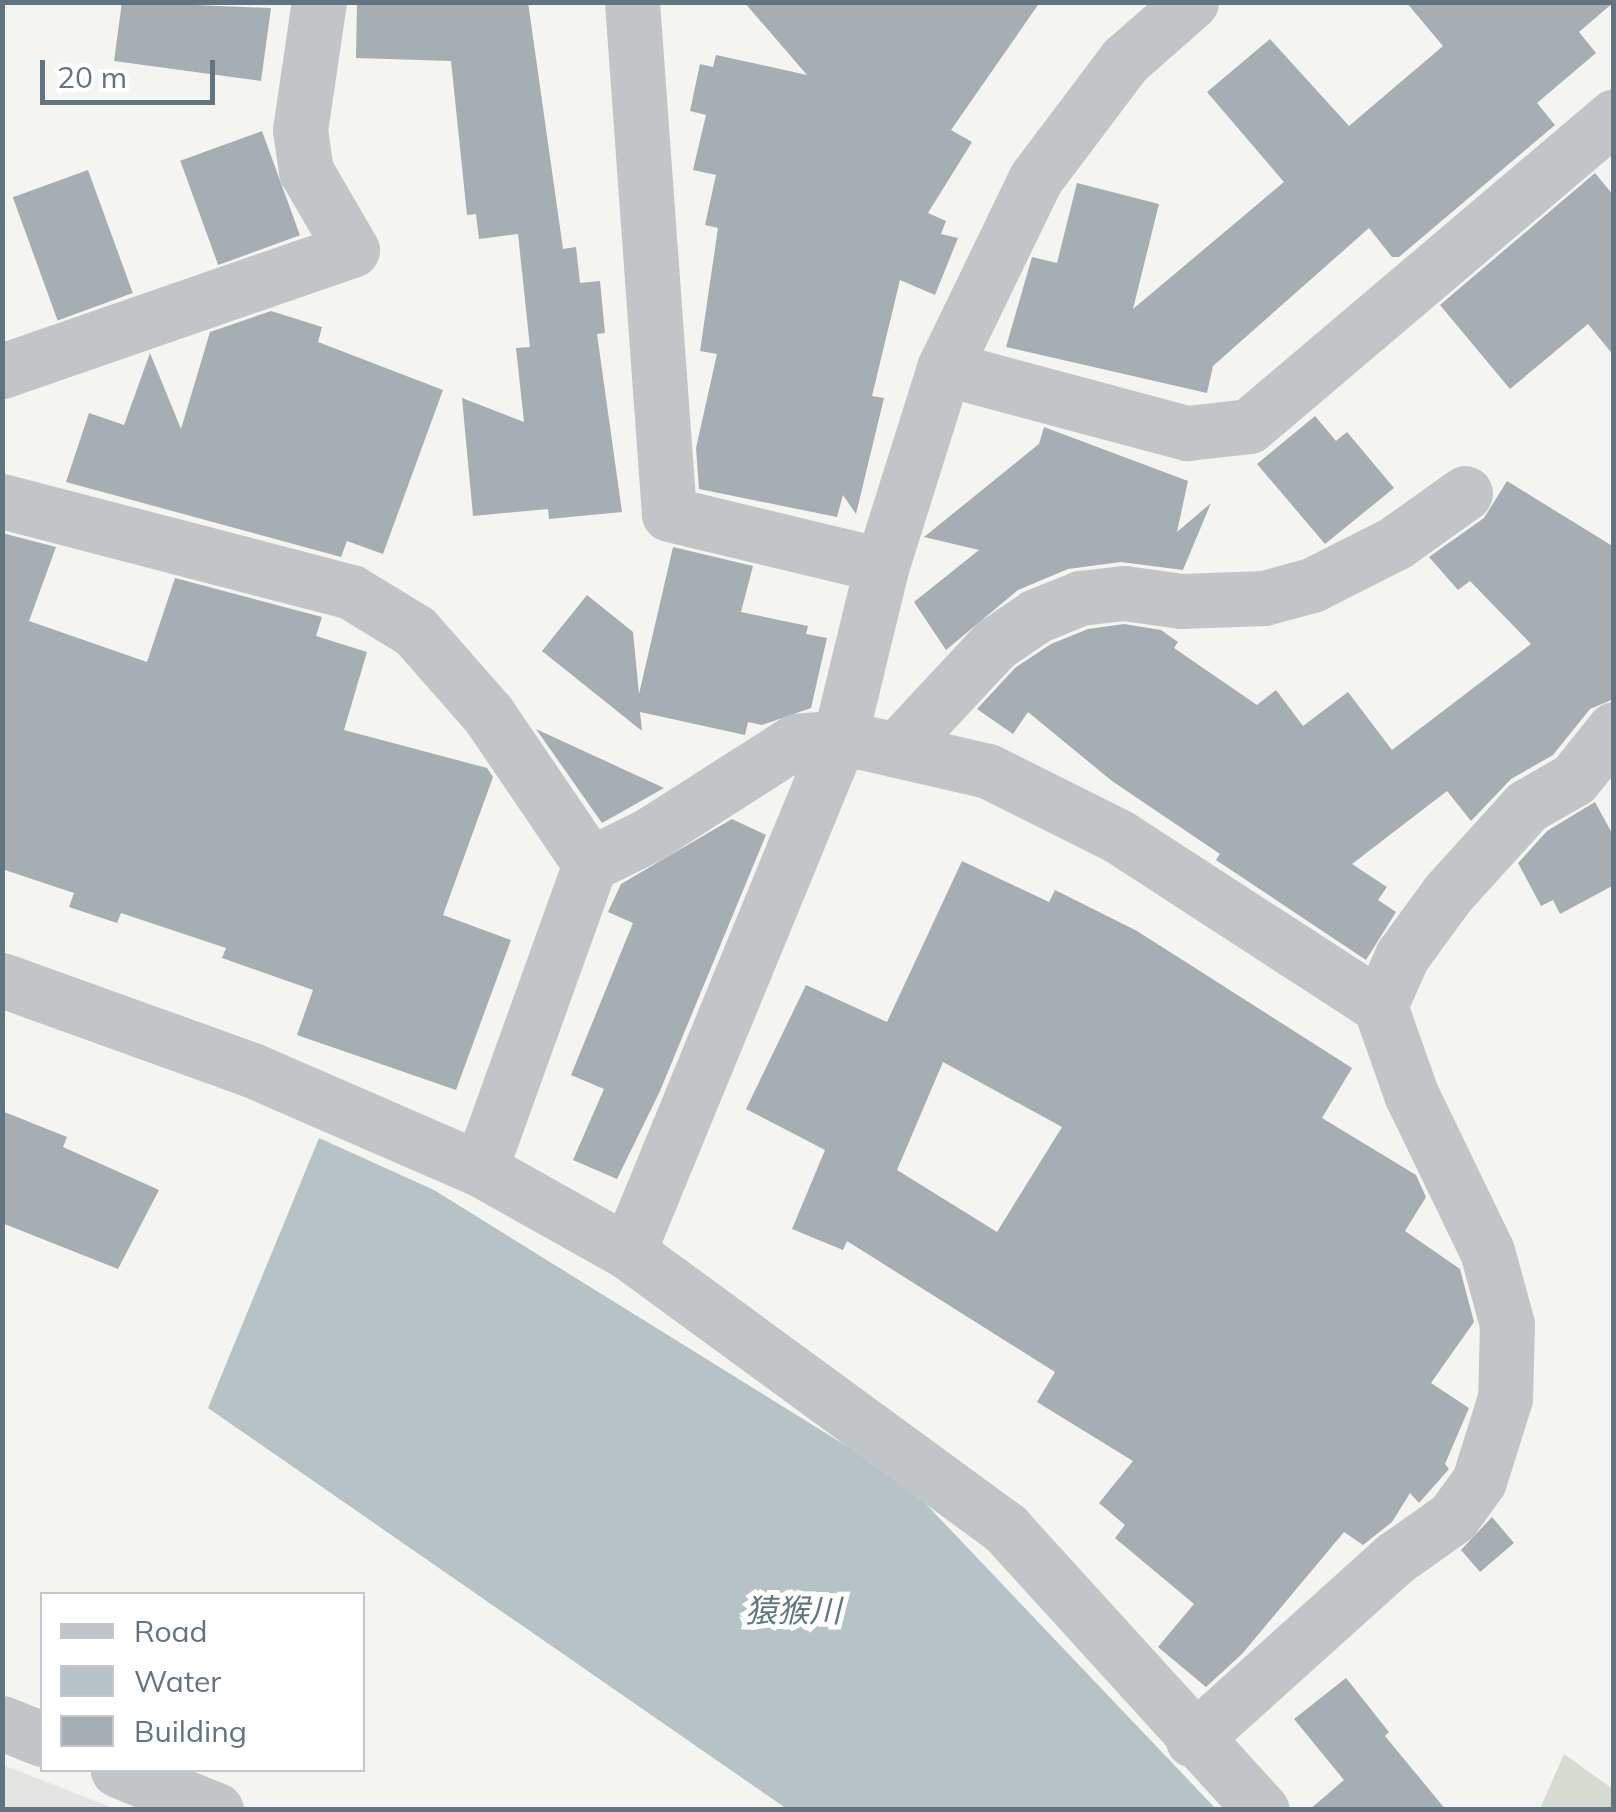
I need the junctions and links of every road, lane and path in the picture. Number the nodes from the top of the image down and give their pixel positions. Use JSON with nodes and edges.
{"nodes":[{"id":1,"x":319,"y":2,"type":"edge"},
{"id":2,"x":632,"y":2,"type":"edge"},
{"id":3,"x":1191,"y":2,"type":"edge"},
{"id":4,"x":1614,"y":116,"type":"edge"},
{"id":5,"x":944,"y":368,"type":"junction"},
{"id":6,"x":2,"y":372,"type":"edge"},
{"id":7,"x":1465,"y":493,"type":"dead end"},
{"id":8,"x":2,"y":501,"type":"edge"},
{"id":9,"x":882,"y":565,"type":"junction"},
{"id":10,"x":1614,"y":729,"type":"edge"},
{"id":11,"x":840,"y":737,"type":"junction"},
{"id":12,"x":896,"y":750,"type":"junction"},
{"id":13,"x":590,"y":864,"type":"junction"},
{"id":14,"x":2,"y":980,"type":"edge"},
{"id":15,"x":1380,"y":1006,"type":"junction"},
{"id":16,"x":480,"y":1169,"type":"junction"},
{"id":17,"x":628,"y":1252,"type":"junction"},
{"id":18,"x":2,"y":1723,"type":"edge"},
{"id":19,"x":40,"y":1738,"type":"edge"},
{"id":20,"x":1193,"y":1740,"type":"junction"},
{"id":21,"x":123,"y":1772,"type":"edge"},
{"id":22,"x":216,"y":1810,"type":"edge"},
{"id":23,"x":1262,"y":1810,"type":"edge"}],
"edges":[{"from":1,"to":6,"type":"street"},
{"from":2,"to":9,"type":"street"},
{"from":3,"to":5,"type":"street"},
{"from":4,"to":5,"type":"street"},
{"from":5,"to":9,"type":"street"},
{"from":7,"to":12,"type":"street"},
{"from":8,"to":13,"type":"street"},
{"from":9,"to":11,"type":"street"},
{"from":10,"to":15,"type":"street"},
{"from":11,"to":12,"type":"street"},
{"from":11,"to":13,"type":"street"},
{"from":11,"to":17,"type":"street"},
{"from":12,"to":15,"type":"street"},
{"from":13,"to":16,"type":"street"},
{"from":14,"to":16,"type":"street"},
{"from":15,"to":20,"type":"street"},
{"from":16,"to":17,"type":"street"},
{"from":17,"to":20,"type":"street"},
{"from":18,"to":19,"type":"street"},
{"from":20,"to":23,"type":"street"},
{"from":21,"to":22,"type":"street"}]}
